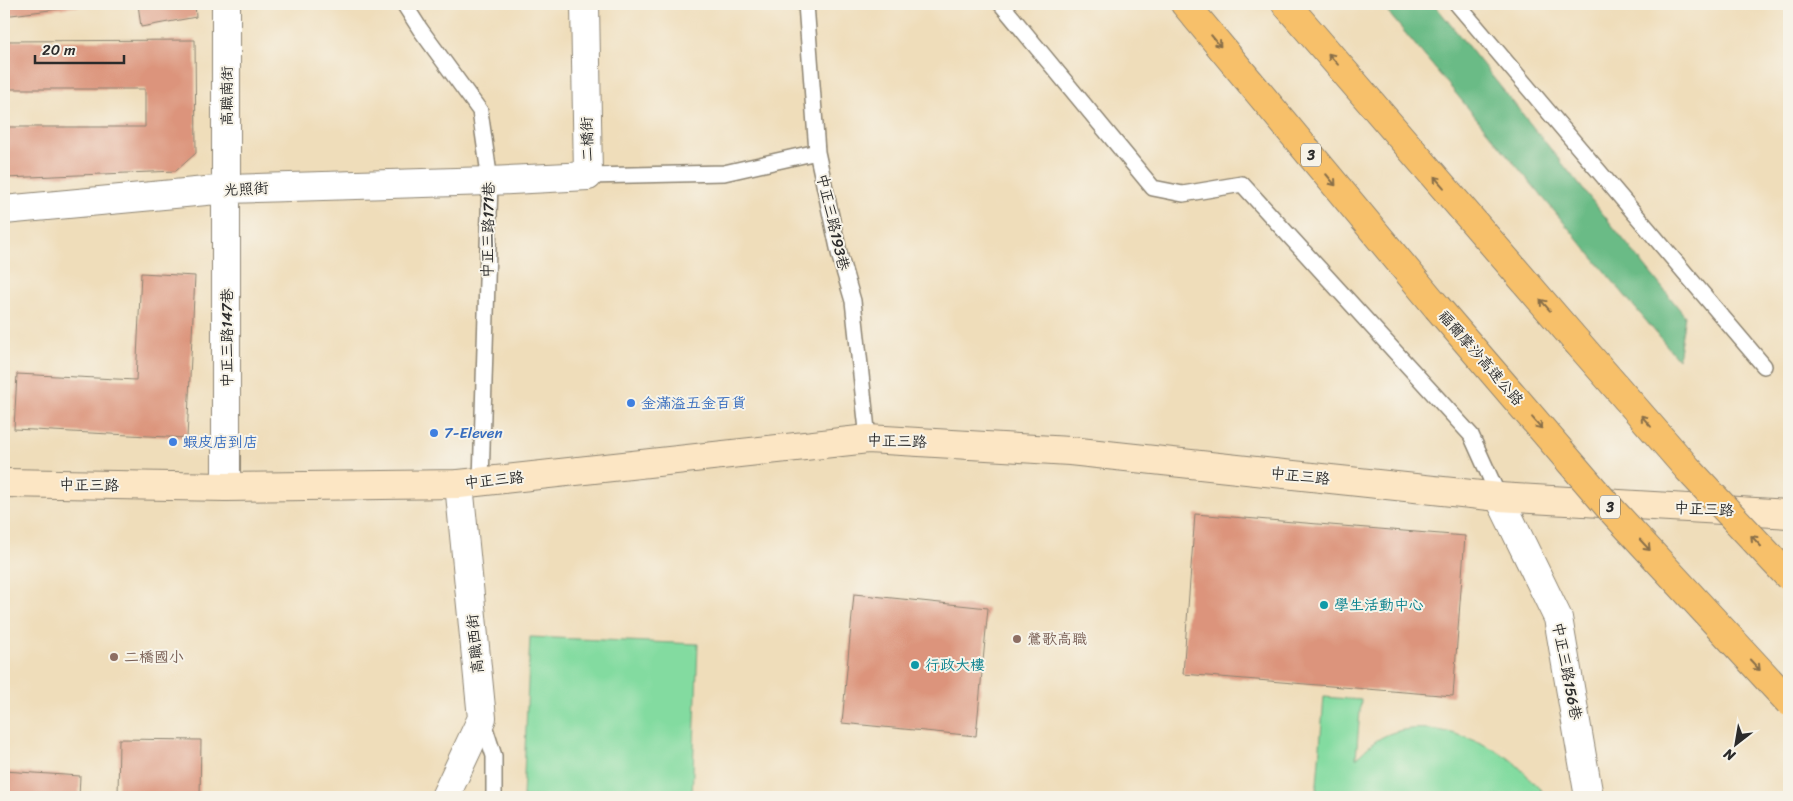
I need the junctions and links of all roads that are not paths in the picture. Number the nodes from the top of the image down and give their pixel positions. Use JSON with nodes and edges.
{"nodes":[{"id":1,"x":226,"y":4,"type":"edge"},
{"id":2,"x":404,"y":4,"type":"edge"},
{"id":3,"x":584,"y":4,"type":"edge"},
{"id":4,"x":806,"y":4,"type":"edge"},
{"id":5,"x":1001,"y":4,"type":"edge"},
{"id":6,"x":1185,"y":4,"type":"edge"},
{"id":7,"x":1286,"y":4,"type":"edge"},
{"id":8,"x":1457,"y":4,"type":"edge"},
{"id":9,"x":818,"y":152,"type":"junction"},
{"id":10,"x":588,"y":176,"type":"junction"},
{"id":11,"x":490,"y":181,"type":"junction"},
{"id":12,"x":227,"y":189,"type":"junction"},
{"id":13,"x":4,"y":210,"type":"edge"},
{"id":14,"x":1764,"y":366,"type":"dead end"},
{"id":15,"x":868,"y":439,"type":"junction"},
{"id":16,"x":4,"y":483,"type":"edge"},
{"id":17,"x":470,"y":483,"type":"junction"},
{"id":18,"x":226,"y":487,"type":"junction"},
{"id":19,"x":1499,"y":497,"type":"junction"},
{"id":20,"x":1789,"y":514,"type":"edge"},
{"id":21,"x":1789,"y":577,"type":"edge"},
{"id":22,"x":1789,"y":702,"type":"edge"},
{"id":23,"x":482,"y":718,"type":"junction"},
{"id":24,"x":445,"y":797,"type":"edge"},
{"id":25,"x":494,"y":797,"type":"edge"},
{"id":26,"x":1589,"y":797,"type":"edge"}],
"edges":[{"from":1,"to":12,"type":"street","name":"高職南街"},
{"from":2,"to":11,"type":"lane","name":"中正三路171巷"},
{"from":3,"to":10,"type":"street","name":"二橋街"},
{"from":4,"to":9,"type":"lane","name":"中正三路193巷"},
{"from":5,"to":19,"type":"lane"},
{"from":6,"to":22,"type":"highway","name":"福爾摩沙高速公路","number":"3","one_way":true,"bridge":true},
{"from":21,"to":7,"type":"highway","one_way":true,"bridge":true},
{"from":8,"to":14,"type":"lane"},
{"from":9,"to":10,"type":"lane"},
{"from":9,"to":15,"type":"lane","name":"中正三路193巷"},
{"from":10,"to":11,"type":"street","name":"二橋街"},
{"from":11,"to":12,"type":"street","name":"光照街"},
{"from":11,"to":17,"type":"lane","name":"中正三路171巷"},
{"from":12,"to":13,"type":"street","name":"光照街"},
{"from":12,"to":18,"type":"street","name":"中正三路147巷"},
{"from":15,"to":17,"type":"street","name":"中正三路"},
{"from":15,"to":19,"type":"street","name":"中正三路"},
{"from":16,"to":18,"type":"street","name":"中正三路"},
{"from":17,"to":18,"type":"street","name":"中正三路"},
{"from":17,"to":23,"type":"street","name":"高職西街"},
{"from":19,"to":20,"type":"street","name":"中正三路"},
{"from":19,"to":26,"type":"street","name":"中正三路156巷"},
{"from":23,"to":24,"type":"street"},
{"from":23,"to":25,"type":"lane"}]}
